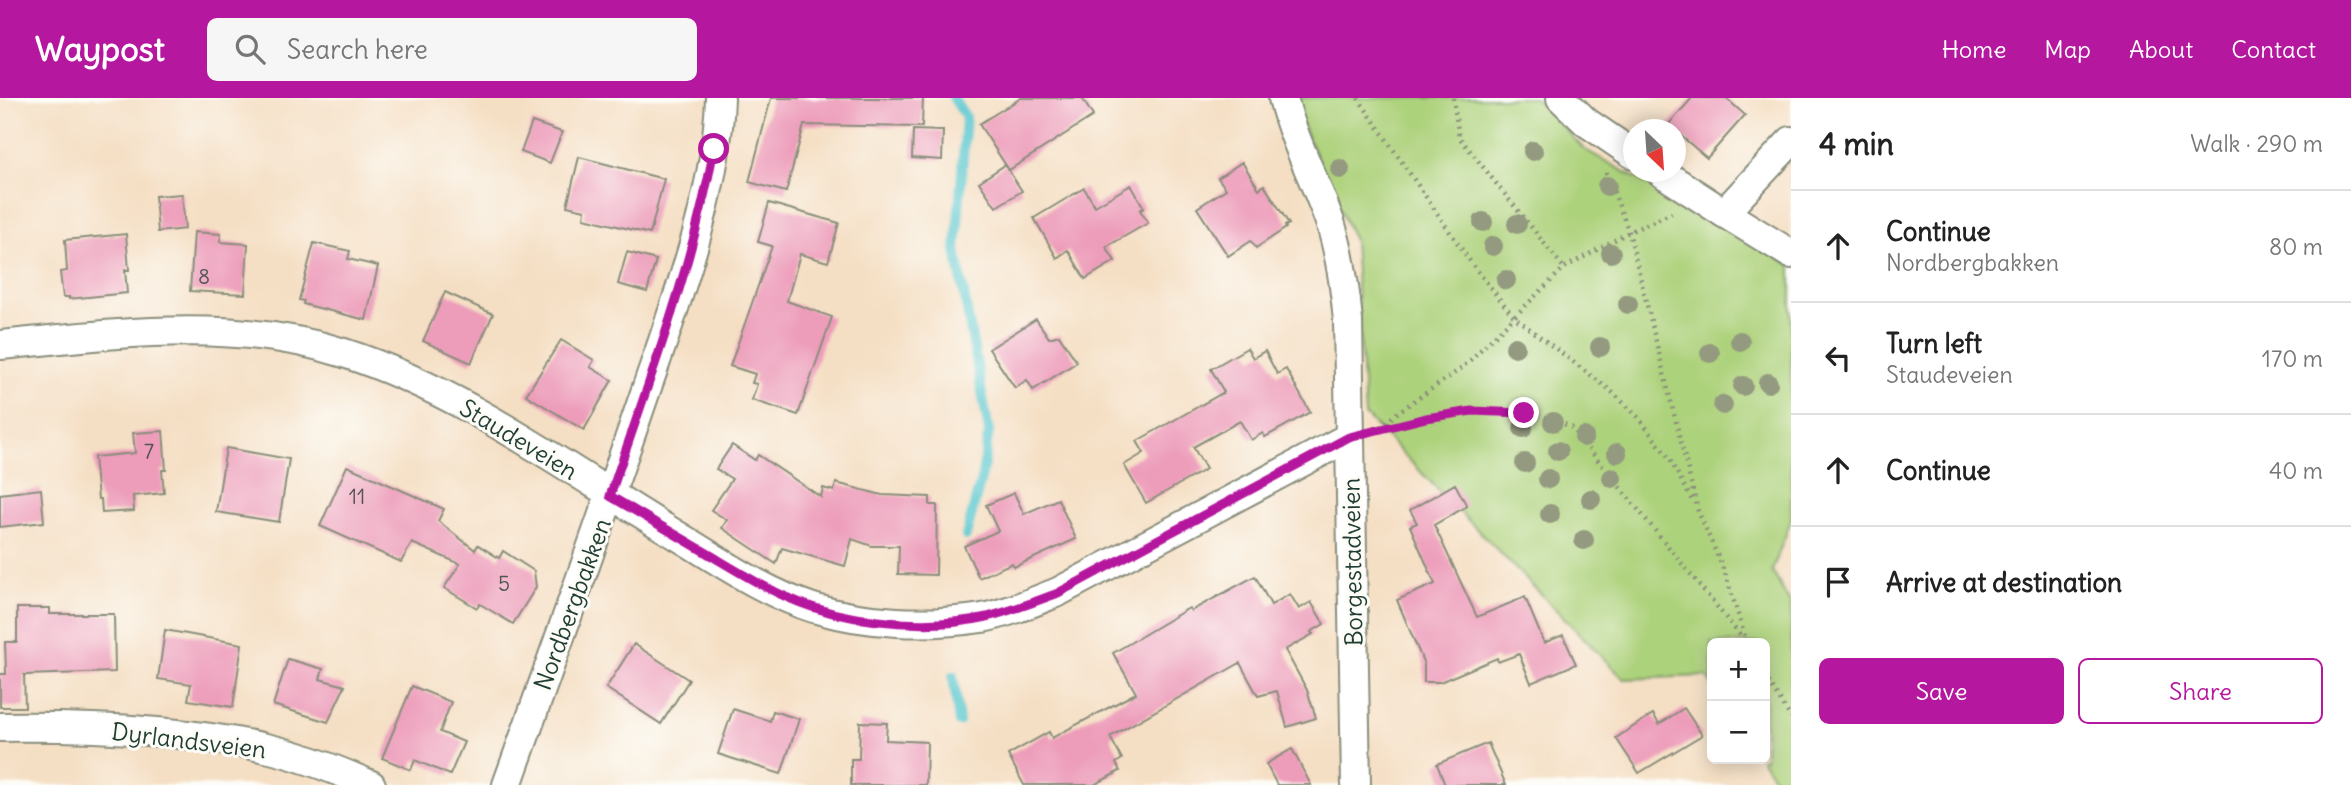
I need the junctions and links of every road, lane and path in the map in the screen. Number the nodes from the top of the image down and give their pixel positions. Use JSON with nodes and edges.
{"nodes":[{"id":1,"x":719,"y":98,"type":"edge"},
{"id":2,"x":1283,"y":98,"type":"edge"},
{"id":3,"x":1358,"y":98,"type":"edge"},
{"id":4,"x":1453,"y":98,"type":"edge"},
{"id":5,"x":1561,"y":98,"type":"edge"},
{"id":6,"x":1791,"y":141,"type":"edge"},
{"id":7,"x":1623,"y":147,"type":"edge"},
{"id":8,"x":1605,"y":171,"type":"dead end"},
{"id":9,"x":1676,"y":182,"type":"edge"},
{"id":10,"x":1714,"y":207,"type":"junction"},
{"id":11,"x":1629,"y":232,"type":"junction"},
{"id":12,"x":1791,"y":254,"type":"edge"},
{"id":13,"x":1564,"y":268,"type":"junction"},
{"id":14,"x":1514,"y":317,"type":"junction"},
{"id":15,"x":0,"y":345,"type":"edge"},
{"id":16,"x":1377,"y":430,"type":"junction"},
{"id":17,"x":1349,"y":437,"type":"junction"},
{"id":18,"x":610,"y":496,"type":"junction"},
{"id":19,"x":1698,"y":511,"type":"junction"},
{"id":20,"x":1743,"y":638,"type":"edge"},
{"id":21,"x":1745,"y":638,"type":"edge"},
{"id":22,"x":1770,"y":684,"type":"edge"},
{"id":23,"x":1791,"y":719,"type":"edge"},
{"id":24,"x":0,"y":727,"type":"edge"},
{"id":25,"x":371,"y":785,"type":"edge"},
{"id":26,"x":507,"y":785,"type":"edge"},
{"id":27,"x":1356,"y":785,"type":"edge"}],
"edges":[{"from":1,"to":18,"type":"street","name":"Nordbergbakken"},
{"from":2,"to":17,"type":"street","name":"Borgestadveien"},
{"from":3,"to":14,"type":"path"},
{"from":4,"to":13,"type":"path"},
{"from":5,"to":7,"type":"street"},
{"from":6,"to":10,"type":"street"},
{"from":8,"to":11,"type":"path"},
{"from":9,"to":10,"type":"street"},
{"from":10,"to":11,"type":"path"},
{"from":10,"to":12,"type":"street"},
{"from":11,"to":13,"type":"path"},
{"from":11,"to":19,"type":"path"},
{"from":13,"to":14,"type":"path"},
{"from":14,"to":16,"type":"path"},
{"from":14,"to":19,"type":"path"},
{"from":15,"to":18,"type":"street","name":"Staudeveien"},
{"from":16,"to":17,"type":"path"},
{"from":16,"to":20,"type":"path"},
{"from":17,"to":18,"type":"street","name":"Staudeveien"},
{"from":17,"to":27,"type":"street","name":"Borgestadveien"},
{"from":18,"to":26,"type":"street","name":"Nordbergbakken"},
{"from":19,"to":21,"type":"path"},
{"from":22,"to":23,"type":"path"},
{"from":24,"to":25,"type":"street","name":"Dyrlandsveien"}]}
